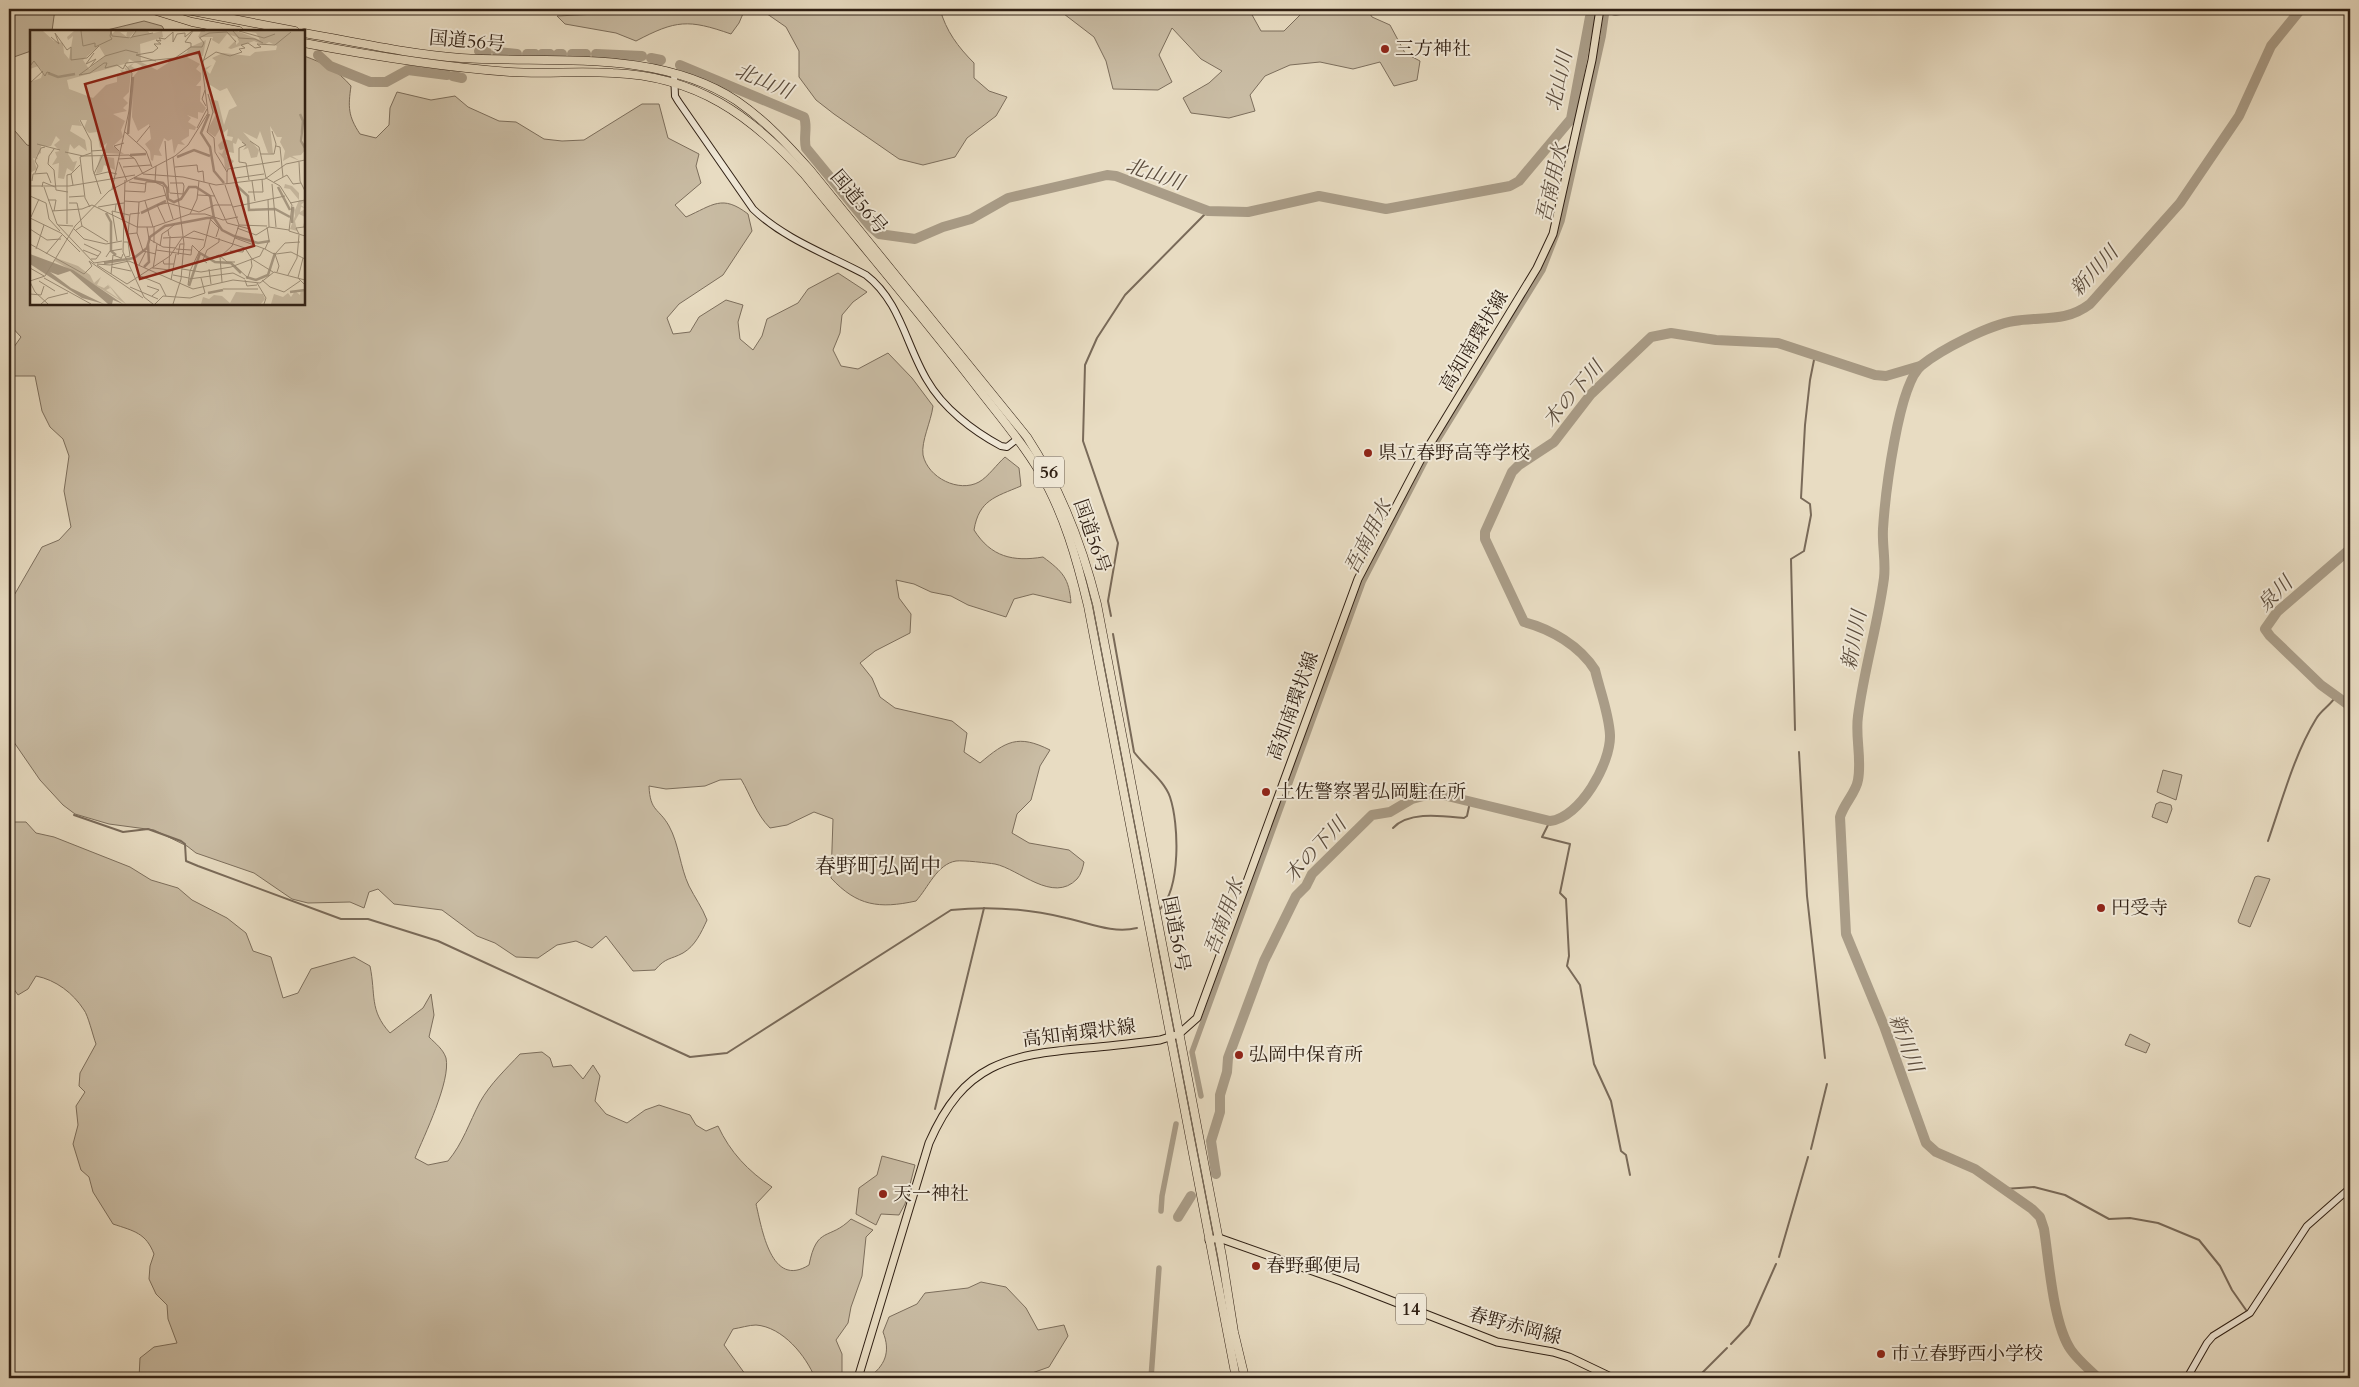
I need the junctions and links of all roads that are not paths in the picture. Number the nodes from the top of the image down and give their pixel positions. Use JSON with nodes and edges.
{"nodes":[{"id":1,"x":150,"y":9,"type":"edge"},
{"id":2,"x":182,"y":9,"type":"edge"},
{"id":3,"x":1600,"y":9,"type":"edge"},
{"id":4,"x":234,"y":30,"type":"edge"},
{"id":5,"x":291,"y":30,"type":"edge"},
{"id":6,"x":305,"y":33,"type":"edge"},
{"id":7,"x":305,"y":43,"type":"edge"},
{"id":8,"x":674,"y":73,"type":"junction"},
{"id":9,"x":674,"y":82,"type":"junction"},
{"id":10,"x":1017,"y":439,"type":"junction"},
{"id":11,"x":1178,"y":1034,"type":"junction"},
{"id":12,"x":1170,"y":1038,"type":"junction"},
{"id":13,"x":2350,"y":1188,"type":"edge"},
{"id":14,"x":1219,"y":1238,"type":"junction"},
{"id":15,"x":1209,"y":1240,"type":"junction"},
{"id":16,"x":858,"y":1378,"type":"edge"},
{"id":17,"x":1236,"y":1378,"type":"edge"},
{"id":18,"x":1245,"y":1378,"type":"edge"},
{"id":19,"x":1614,"y":1378,"type":"edge"},
{"id":20,"x":2187,"y":1378,"type":"edge"}],
"edges":[{"from":1,"to":4,"type":"highway"},
{"from":2,"to":5,"type":"highway"},
{"from":3,"to":11,"type":"main road","name":"高知南環状線"},
{"from":6,"to":8,"type":"highway","name":"国道56号","number":"56"},
{"from":7,"to":9,"type":"highway","name":"国道56号","number":"56"},
{"from":8,"to":9,"type":"street"},
{"from":8,"to":11,"type":"highway","name":"国道56号","number":"56"},
{"from":9,"to":10,"type":"highway","name":"国道56号","number":"56"},
{"from":9,"to":10,"type":"street"},
{"from":10,"to":12,"type":"highway","name":"国道56号","number":"56"},
{"from":11,"to":12,"type":"main road","name":"高知南環状線"},
{"from":11,"to":14,"type":"highway","name":"国道56号","number":"56"},
{"from":12,"to":15,"type":"highway","name":"国道56号","number":"56"},
{"from":12,"to":16,"type":"main road","name":"高知南環状線"},
{"from":13,"to":20,"type":"street"},
{"from":14,"to":15,"type":"main road"},
{"from":14,"to":18,"type":"highway","name":"国道56号","number":"56"},
{"from":14,"to":19,"type":"main road","name":"春野赤岡線","number":"14"},
{"from":15,"to":17,"type":"highway","name":"国道56号","number":"56"}]}
